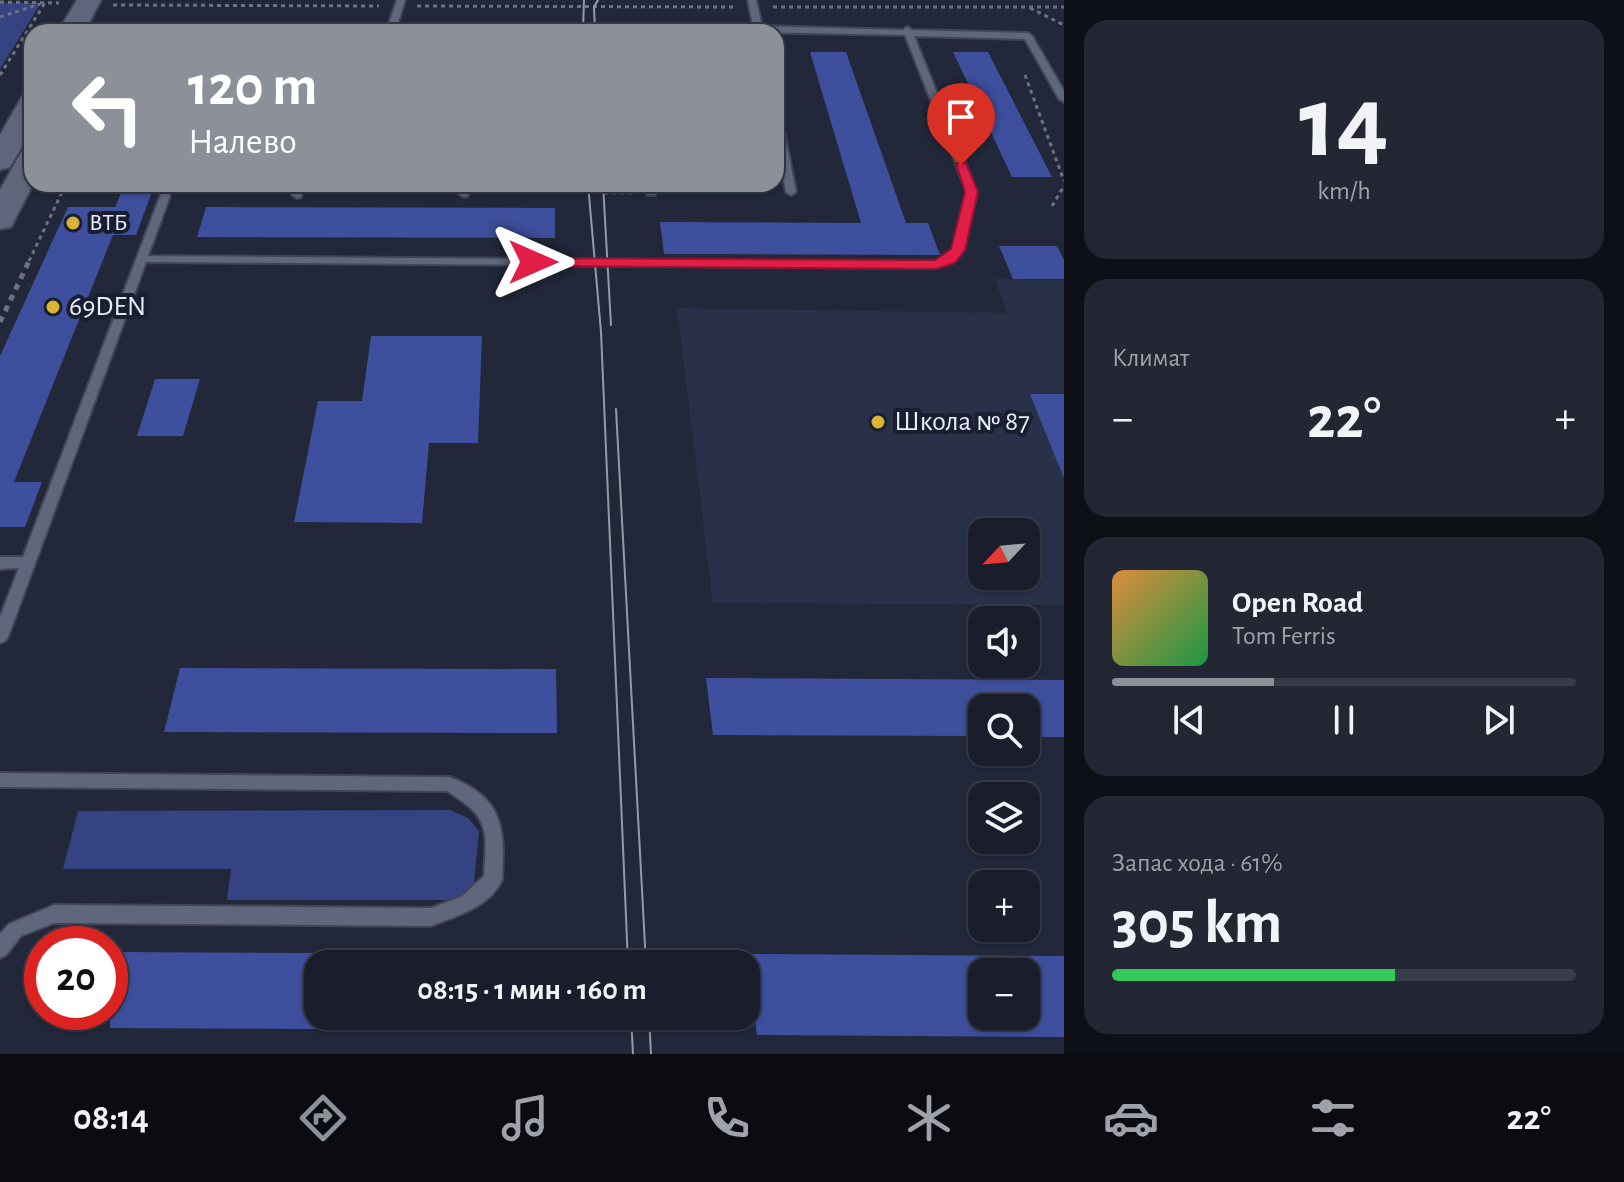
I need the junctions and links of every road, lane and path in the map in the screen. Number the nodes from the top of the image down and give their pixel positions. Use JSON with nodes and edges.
{"nodes":[{"id":1,"x":89,"y":0,"type":"edge"},
{"id":2,"x":1001,"y":0,"type":"edge"},
{"id":3,"x":46,"y":1,"type":"edge"},
{"id":4,"x":0,"y":2,"type":"edge"},
{"id":5,"x":400,"y":3,"type":"edge"},
{"id":6,"x":752,"y":4,"type":"edge"},
{"id":7,"x":115,"y":5,"type":"dead end"},
{"id":8,"x":151,"y":5,"type":"dead end"},
{"id":9,"x":1007,"y":7,"type":"junction"},
{"id":10,"x":1029,"y":7,"type":"junction"},
{"id":11,"x":1064,"y":7,"type":"edge"},
{"id":12,"x":0,"y":17,"type":"edge"},
{"id":13,"x":31,"y":24,"type":"edge"},
{"id":14,"x":76,"y":24,"type":"edge"},
{"id":15,"x":104,"y":24,"type":"edge"},
{"id":16,"x":393,"y":24,"type":"edge"},
{"id":17,"x":757,"y":24,"type":"edge"},
{"id":18,"x":1064,"y":25,"type":"edge"},
{"id":19,"x":784,"y":30,"type":"edge"},
{"id":20,"x":907,"y":30,"type":"junction"},
{"id":21,"x":24,"y":34,"type":"edge"},
{"id":22,"x":2,"y":67,"type":"edge"},
{"id":23,"x":0,"y":75,"type":"edge"},
{"id":24,"x":1064,"y":99,"type":"edge"},
{"id":25,"x":24,"y":118,"type":"edge"},
{"id":26,"x":784,"y":157,"type":"edge"},
{"id":27,"x":0,"y":161,"type":"edge"},
{"id":28,"x":24,"y":173,"type":"edge"},
{"id":29,"x":1064,"y":186,"type":"edge"},
{"id":30,"x":62,"y":192,"type":"edge"},
{"id":31,"x":613,"y":192,"type":"edge"},
{"id":32,"x":791,"y":192,"type":"dead end"},
{"id":33,"x":604,"y":193,"type":"dead end"},
{"id":34,"x":165,"y":196,"type":"dead end"},
{"id":35,"x":1052,"y":206,"type":"dead end"},
{"id":36,"x":0,"y":220,"type":"edge"},
{"id":37,"x":141,"y":259,"type":"junction"},
{"id":38,"x":0,"y":322,"type":"edge"},
{"id":39,"x":28,"y":562,"type":"junction"},
{"id":40,"x":0,"y":563,"type":"edge"},
{"id":41,"x":0,"y":637,"type":"edge"},
{"id":42,"x":0,"y":780,"type":"edge"},
{"id":43,"x":0,"y":949,"type":"edge"}],
"edges":[{"from":1,"to":14,"type":"main road"},
{"from":2,"to":9,"type":"path"},
{"from":3,"to":4,"type":"path"},
{"from":3,"to":12,"type":"path"},
{"from":3,"to":13,"type":"path"},
{"from":5,"to":6,"type":"path"},
{"from":5,"to":8,"type":"path"},
{"from":5,"to":16,"type":"lane"},
{"from":6,"to":9,"type":"path"},
{"from":6,"to":17,"type":"lane"},
{"from":7,"to":15,"type":"main road"},
{"from":9,"to":10,"type":"path"},
{"from":10,"to":11,"type":"path"},
{"from":10,"to":18,"type":"path"},
{"from":19,"to":20,"type":"lane"},
{"from":20,"to":24,"type":"lane"},
{"from":20,"to":37,"type":"lane"},
{"from":21,"to":22,"type":"path"},
{"from":22,"to":23,"type":"path"},
{"from":25,"to":27,"type":"main road"},
{"from":26,"to":32,"type":"lane"},
{"from":28,"to":36,"type":"main road"},
{"from":29,"to":35,"type":"path"},
{"from":30,"to":38,"type":"path"},
{"from":31,"to":33,"type":"path"},
{"from":34,"to":37,"type":"lane"},
{"from":37,"to":39,"type":"lane"},
{"from":39,"to":40,"type":"lane"},
{"from":39,"to":41,"type":"lane"},
{"from":42,"to":43,"type":"lane"}]}
